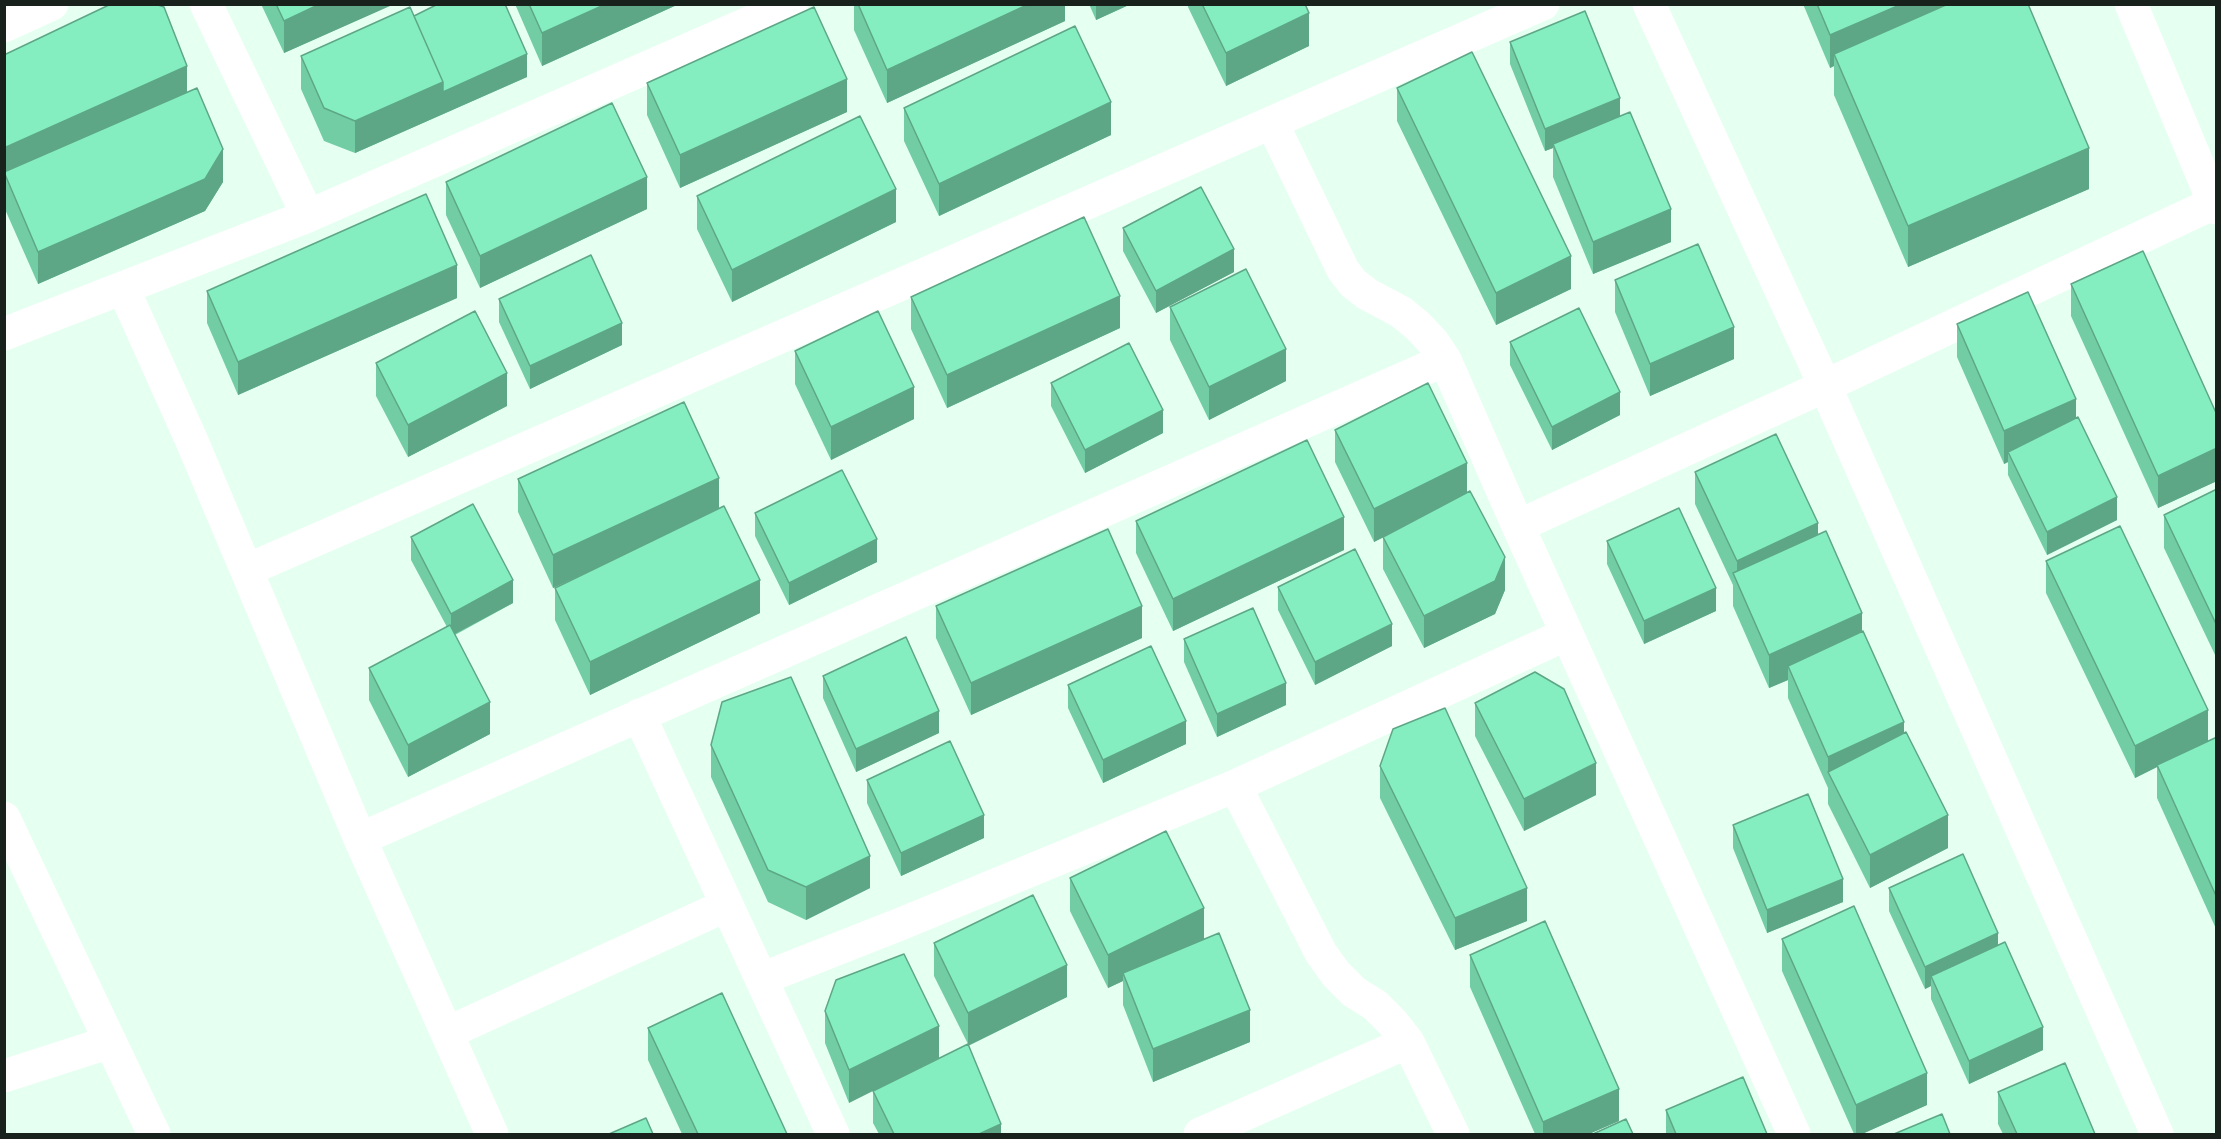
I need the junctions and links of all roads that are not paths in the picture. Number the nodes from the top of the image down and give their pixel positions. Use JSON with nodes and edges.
{"nodes":[{"id":1,"x":52,"y":4,"type":"edge"},
{"id":2,"x":206,"y":4,"type":"edge"},
{"id":3,"x":792,"y":4,"type":"edge"},
{"id":4,"x":1543,"y":4,"type":"edge"},
{"id":5,"x":1648,"y":4,"type":"edge"},
{"id":6,"x":2131,"y":4,"type":"edge"},
{"id":7,"x":4,"y":26,"type":"edge"},
{"id":8,"x":1272,"y":123,"type":"junction"},
{"id":9,"x":2216,"y":205,"type":"edge"},
{"id":10,"x":308,"y":216,"type":"junction"},
{"id":11,"x":123,"y":288,"type":"junction"},
{"id":12,"x":4,"y":334,"type":"edge"},
{"id":13,"x":1445,"y":360,"type":"junction"},
{"id":14,"x":1825,"y":386,"type":"junction"},
{"id":15,"x":1518,"y":526,"type":"junction"},
{"id":16,"x":247,"y":570,"type":"junction"},
{"id":17,"x":1567,"y":634,"type":"junction"},
{"id":18,"x":639,"y":715,"type":"junction"},
{"id":19,"x":1235,"y":786,"type":"junction"},
{"id":20,"x":4,"y":818,"type":"edge"},
{"id":21,"x":360,"y":839,"type":"junction"},
{"id":22,"x":726,"y":905,"type":"junction"},
{"id":23,"x":761,"y":979,"type":"junction"},
{"id":24,"x":447,"y":1033,"type":"junction"},
{"id":25,"x":110,"y":1042,"type":"junction"},
{"id":26,"x":1408,"y":1042,"type":"junction"},
{"id":27,"x":4,"y":1076,"type":"edge"},
{"id":28,"x":488,"y":1133,"type":"edge"},
{"id":29,"x":154,"y":1134,"type":"edge"},
{"id":30,"x":833,"y":1134,"type":"edge"},
{"id":31,"x":1200,"y":1134,"type":"edge"},
{"id":32,"x":1453,"y":1134,"type":"edge"},
{"id":33,"x":1794,"y":1134,"type":"edge"},
{"id":34,"x":2157,"y":1134,"type":"edge"}],
"edges":[{"from":1,"to":7,"type":"street"},
{"from":2,"to":10,"type":"street"},
{"from":3,"to":10,"type":"street"},
{"from":4,"to":8,"type":"street"},
{"from":5,"to":14,"type":"street"},
{"from":6,"to":9,"type":"street"},
{"from":8,"to":13,"type":"street"},
{"from":8,"to":16,"type":"street"},
{"from":9,"to":14,"type":"street"},
{"from":10,"to":11,"type":"street"},
{"from":11,"to":12,"type":"street"},
{"from":11,"to":16,"type":"street"},
{"from":13,"to":15,"type":"street"},
{"from":13,"to":18,"type":"street"},
{"from":14,"to":15,"type":"street"},
{"from":14,"to":34,"type":"street"},
{"from":15,"to":17,"type":"street"},
{"from":16,"to":21,"type":"street"},
{"from":17,"to":19,"type":"street"},
{"from":17,"to":33,"type":"street"},
{"from":18,"to":21,"type":"street"},
{"from":18,"to":22,"type":"street"},
{"from":19,"to":23,"type":"street"},
{"from":19,"to":26,"type":"street"},
{"from":20,"to":25,"type":"street"},
{"from":21,"to":24,"type":"street"},
{"from":22,"to":23,"type":"street"},
{"from":22,"to":24,"type":"street"},
{"from":23,"to":30,"type":"street"},
{"from":24,"to":28,"type":"street"},
{"from":25,"to":27,"type":"street"},
{"from":25,"to":29,"type":"street"},
{"from":26,"to":31,"type":"street"},
{"from":26,"to":32,"type":"street"}]}
